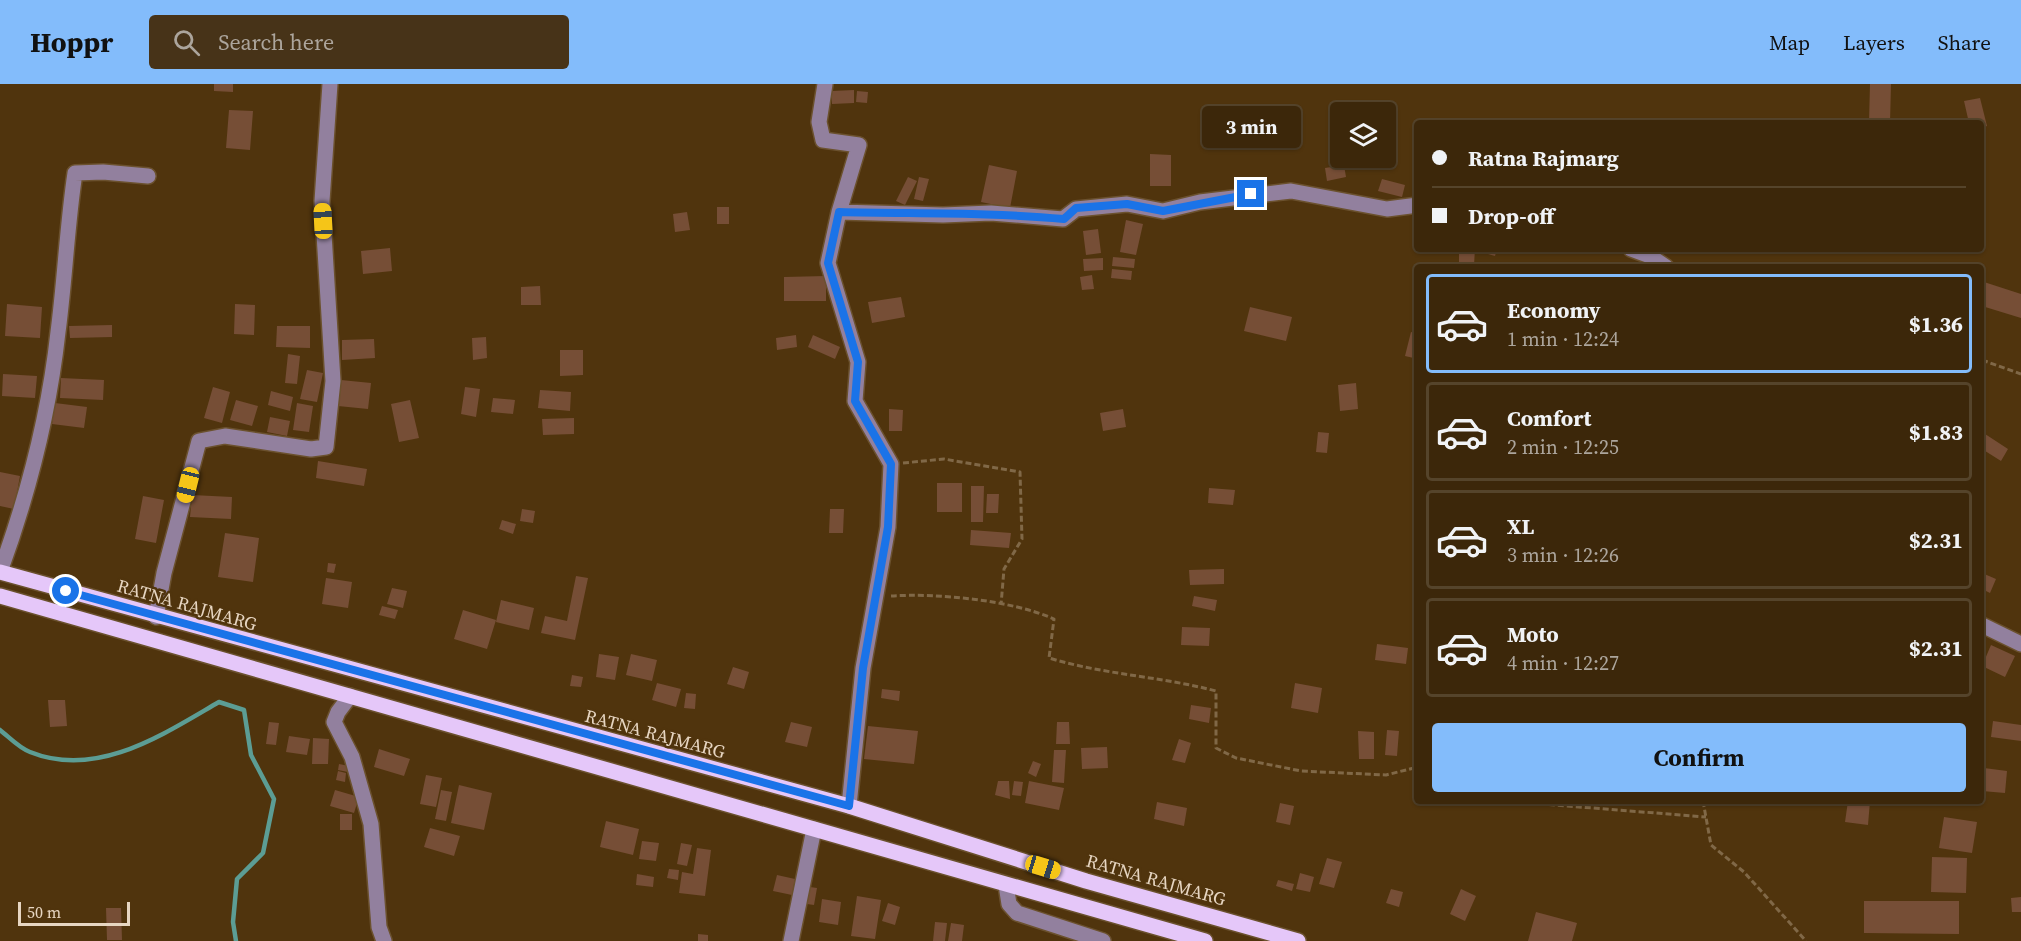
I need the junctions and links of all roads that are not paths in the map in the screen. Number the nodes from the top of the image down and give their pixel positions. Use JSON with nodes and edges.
{"nodes":[{"id":1,"x":330,"y":84,"type":"edge"},
{"id":2,"x":825,"y":84,"type":"edge"},
{"id":3,"x":148,"y":176,"type":"dead end"},
{"id":4,"x":1414,"y":206,"type":"edge"},
{"id":5,"x":839,"y":212,"type":"junction"},
{"id":6,"x":1640,"y":252,"type":"edge"},
{"id":7,"x":1662,"y":264,"type":"edge"},
{"id":8,"x":0,"y":572,"type":"edge"},
{"id":9,"x":0,"y":596,"type":"edge"},
{"id":10,"x":156,"y":617,"type":"junction"},
{"id":11,"x":1984,"y":626,"type":"edge"},
{"id":12,"x":2021,"y":644,"type":"edge"},
{"id":13,"x":350,"y":696,"type":"junction"},
{"id":14,"x":849,"y":806,"type":"junction"},
{"id":15,"x":814,"y":829,"type":"junction"},
{"id":16,"x":1006,"y":885,"type":"junction"},
{"id":17,"x":384,"y":941,"type":"edge"},
{"id":18,"x":791,"y":941,"type":"edge"},
{"id":19,"x":1103,"y":941,"type":"edge"},
{"id":20,"x":1205,"y":941,"type":"edge"},
{"id":21,"x":1298,"y":941,"type":"edge"}],
"edges":[{"from":1,"to":10,"type":"street"},
{"from":2,"to":5,"type":"street"},
{"from":3,"to":8,"type":"street"},
{"from":4,"to":5,"type":"street"},
{"from":5,"to":14,"type":"street"},
{"from":6,"to":7,"type":"street"},
{"from":8,"to":10,"type":"main road","name":"RATNA RAJMARG"},
{"from":9,"to":13,"type":"main road"},
{"from":10,"to":14,"type":"main road","name":"RATNA RAJMARG"},
{"from":11,"to":12,"type":"street"},
{"from":13,"to":15,"type":"main road"},
{"from":13,"to":17,"type":"street"},
{"from":14,"to":21,"type":"main road","name":"RATNA RAJMARG"},
{"from":15,"to":16,"type":"main road"},
{"from":15,"to":18,"type":"street"},
{"from":16,"to":19,"type":"street"},
{"from":16,"to":20,"type":"main road"}]}
